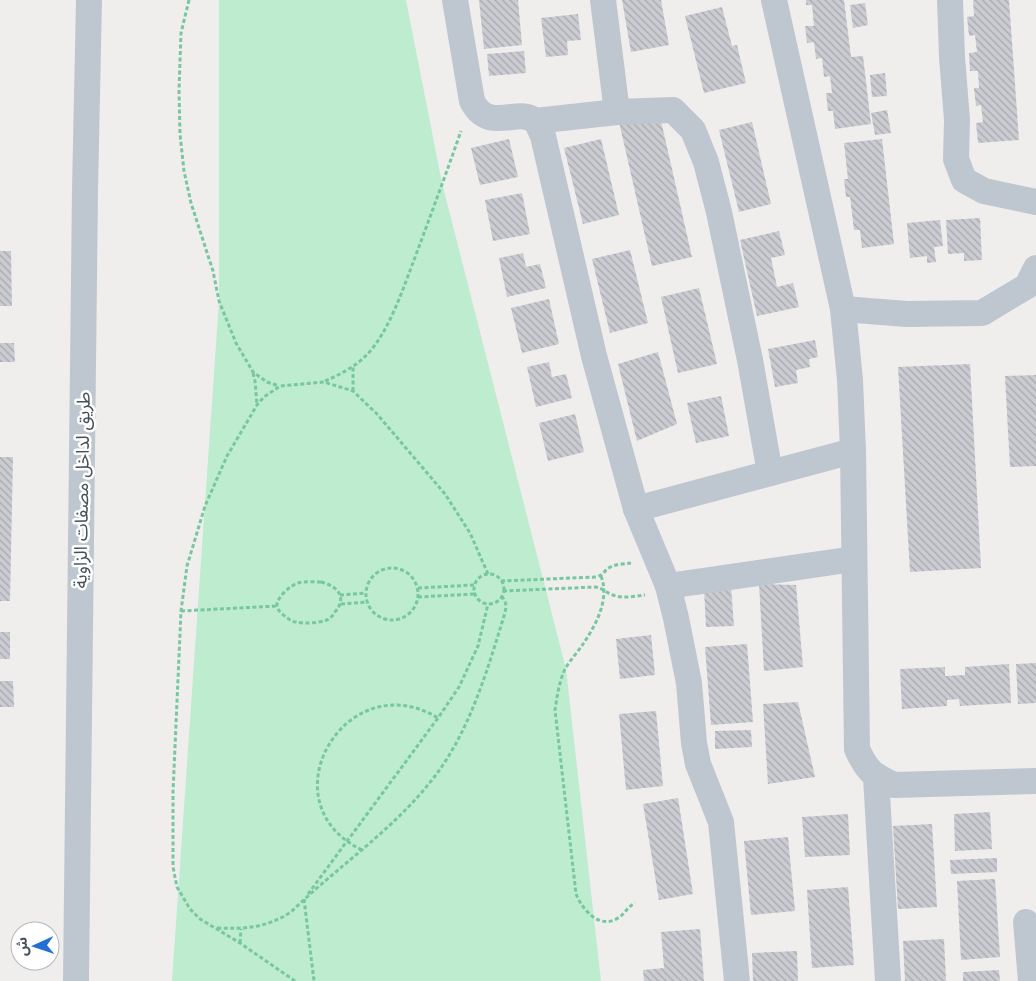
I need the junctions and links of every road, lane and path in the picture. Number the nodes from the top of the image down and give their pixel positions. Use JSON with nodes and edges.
{"nodes":[{"id":1,"x":89,"y":0,"type":"edge"},
{"id":2,"x":189,"y":0,"type":"edge"},
{"id":3,"x":455,"y":0,"type":"edge"},
{"id":4,"x":603,"y":0,"type":"edge"},
{"id":5,"x":774,"y":0,"type":"edge"},
{"id":6,"x":950,"y":0,"type":"edge"},
{"id":7,"x":472,"y":101,"type":"junction"},
{"id":8,"x":617,"y":112,"type":"junction"},
{"id":9,"x":535,"y":121,"type":"junction"},
{"id":10,"x":1036,"y":202,"type":"edge"},
{"id":11,"x":1036,"y":268,"type":"edge"},
{"id":12,"x":843,"y":309,"type":"junction"},
{"id":13,"x":353,"y":367,"type":"junction"},
{"id":14,"x":253,"y":372,"type":"junction"},
{"id":15,"x":324,"y":382,"type":"junction"},
{"id":16,"x":280,"y":386,"type":"junction"},
{"id":17,"x":353,"y":391,"type":"junction"},
{"id":18,"x":257,"y":405,"type":"junction"},
{"id":19,"x":853,"y":451,"type":"junction"},
{"id":20,"x":770,"y":473,"type":"junction"},
{"id":21,"x":636,"y":509,"type":"junction"},
{"id":22,"x":854,"y":559,"type":"junction"},
{"id":23,"x":658,"y":561,"type":"junction"},
{"id":24,"x":488,"y":574,"type":"junction"},
{"id":25,"x":601,"y":576,"type":"junction"},
{"id":26,"x":502,"y":581,"type":"junction"},
{"id":27,"x":474,"y":584,"type":"junction"},
{"id":28,"x":445,"y":586,"type":"junction"},
{"id":29,"x":418,"y":588,"type":"junction"},
{"id":30,"x":603,"y":589,"type":"junction"},
{"id":31,"x":669,"y":590,"type":"junction"},
{"id":32,"x":503,"y":592,"type":"junction"},
{"id":33,"x":366,"y":593,"type":"junction"},
{"id":34,"x":340,"y":594,"type":"junction"},
{"id":35,"x":475,"y":594,"type":"junction"},
{"id":36,"x":446,"y":596,"type":"junction"},
{"id":37,"x":501,"y":596,"type":"junction"},
{"id":38,"x":418,"y":597,"type":"junction"},
{"id":39,"x":367,"y":602,"type":"junction"},
{"id":40,"x":341,"y":604,"type":"junction"},
{"id":41,"x":488,"y":604,"type":"junction"},
{"id":42,"x":277,"y":606,"type":"junction"},
{"id":43,"x":181,"y":611,"type":"junction"},
{"id":44,"x":438,"y":718,"type":"junction"},
{"id":45,"x":876,"y":777,"type":"junction"},
{"id":46,"x":1036,"y":781,"type":"edge"},
{"id":47,"x":346,"y":843,"type":"junction"},
{"id":48,"x":362,"y":850,"type":"junction"},
{"id":49,"x":304,"y":899,"type":"junction"},
{"id":50,"x":636,"y":903,"type":"dead end"},
{"id":51,"x":1026,"y":922,"type":"dead end"},
{"id":52,"x":216,"y":928,"type":"junction"},
{"id":53,"x":241,"y":929,"type":"junction"},
{"id":54,"x":240,"y":943,"type":"junction"},
{"id":55,"x":76,"y":981,"type":"edge"},
{"id":56,"x":295,"y":981,"type":"edge"},
{"id":57,"x":314,"y":981,"type":"edge"},
{"id":58,"x":737,"y":981,"type":"edge"},
{"id":59,"x":888,"y":981,"type":"edge"},
{"id":60,"x":1031,"y":981,"type":"edge"}],
"edges":[{"from":1,"to":55,"type":"street","name":"طريق لداخل مصفات الزاوية"},
{"from":2,"to":14,"type":"path"},
{"from":3,"to":7,"type":"street"},
{"from":4,"to":8,"type":"street"},
{"from":5,"to":12,"type":"street"},
{"from":6,"to":10,"type":"street"},
{"from":7,"to":9,"type":"street"},
{"from":7,"to":13,"type":"path"},
{"from":8,"to":9,"type":"street"},
{"from":8,"to":20,"type":"street"},
{"from":9,"to":21,"type":"street"},
{"from":11,"to":12,"type":"street"},
{"from":12,"to":19,"type":"street"},
{"from":13,"to":15,"type":"path"},
{"from":13,"to":17,"type":"path"},
{"from":14,"to":16,"type":"path"},
{"from":14,"to":18,"type":"path"},
{"from":15,"to":16,"type":"path"},
{"from":15,"to":17,"type":"path"},
{"from":16,"to":18,"type":"path"},
{"from":17,"to":24,"type":"path"},
{"from":18,"to":43,"type":"path"},
{"from":19,"to":20,"type":"street"},
{"from":19,"to":22,"type":"street"},
{"from":20,"to":21,"type":"street"},
{"from":21,"to":23,"type":"street"},
{"from":22,"to":31,"type":"street"},
{"from":22,"to":45,"type":"street"},
{"from":23,"to":25,"type":"path"},
{"from":23,"to":31,"type":"street"},
{"from":24,"to":26,"type":"path"},
{"from":24,"to":27,"type":"path"},
{"from":25,"to":26,"type":"path"},
{"from":25,"to":30,"type":"path"},
{"from":26,"to":32,"type":"path"},
{"from":27,"to":28,"type":"path"},
{"from":27,"to":35,"type":"path"},
{"from":28,"to":29,"type":"path"},
{"from":28,"to":36,"type":"path"},
{"from":29,"to":33,"type":"path"},
{"from":29,"to":38,"type":"path"},
{"from":30,"to":31,"type":"path"},
{"from":30,"to":32,"type":"path"},
{"from":30,"to":50,"type":"path"},
{"from":31,"to":58,"type":"street"},
{"from":32,"to":37,"type":"path"},
{"from":33,"to":34,"type":"path"},
{"from":33,"to":39,"type":"path"},
{"from":34,"to":40,"type":"path"},
{"from":34,"to":42,"type":"path"},
{"from":35,"to":36,"type":"path"},
{"from":35,"to":41,"type":"path"},
{"from":36,"to":38,"type":"path"},
{"from":37,"to":41,"type":"path"},
{"from":37,"to":48,"type":"path"},
{"from":38,"to":39,"type":"path"},
{"from":39,"to":40,"type":"path"},
{"from":40,"to":42,"type":"path"},
{"from":41,"to":44,"type":"path"},
{"from":42,"to":43,"type":"path"},
{"from":43,"to":52,"type":"path"},
{"from":44,"to":47,"type":"path"},
{"from":44,"to":47,"type":"path"},
{"from":45,"to":46,"type":"street"},
{"from":45,"to":59,"type":"street"},
{"from":47,"to":48,"type":"path"},
{"from":47,"to":49,"type":"path"},
{"from":48,"to":49,"type":"path"},
{"from":49,"to":53,"type":"path"},
{"from":49,"to":57,"type":"path"},
{"from":51,"to":60,"type":"street"},
{"from":52,"to":53,"type":"path"},
{"from":52,"to":54,"type":"path"},
{"from":53,"to":54,"type":"path"},
{"from":54,"to":56,"type":"path"}]}
